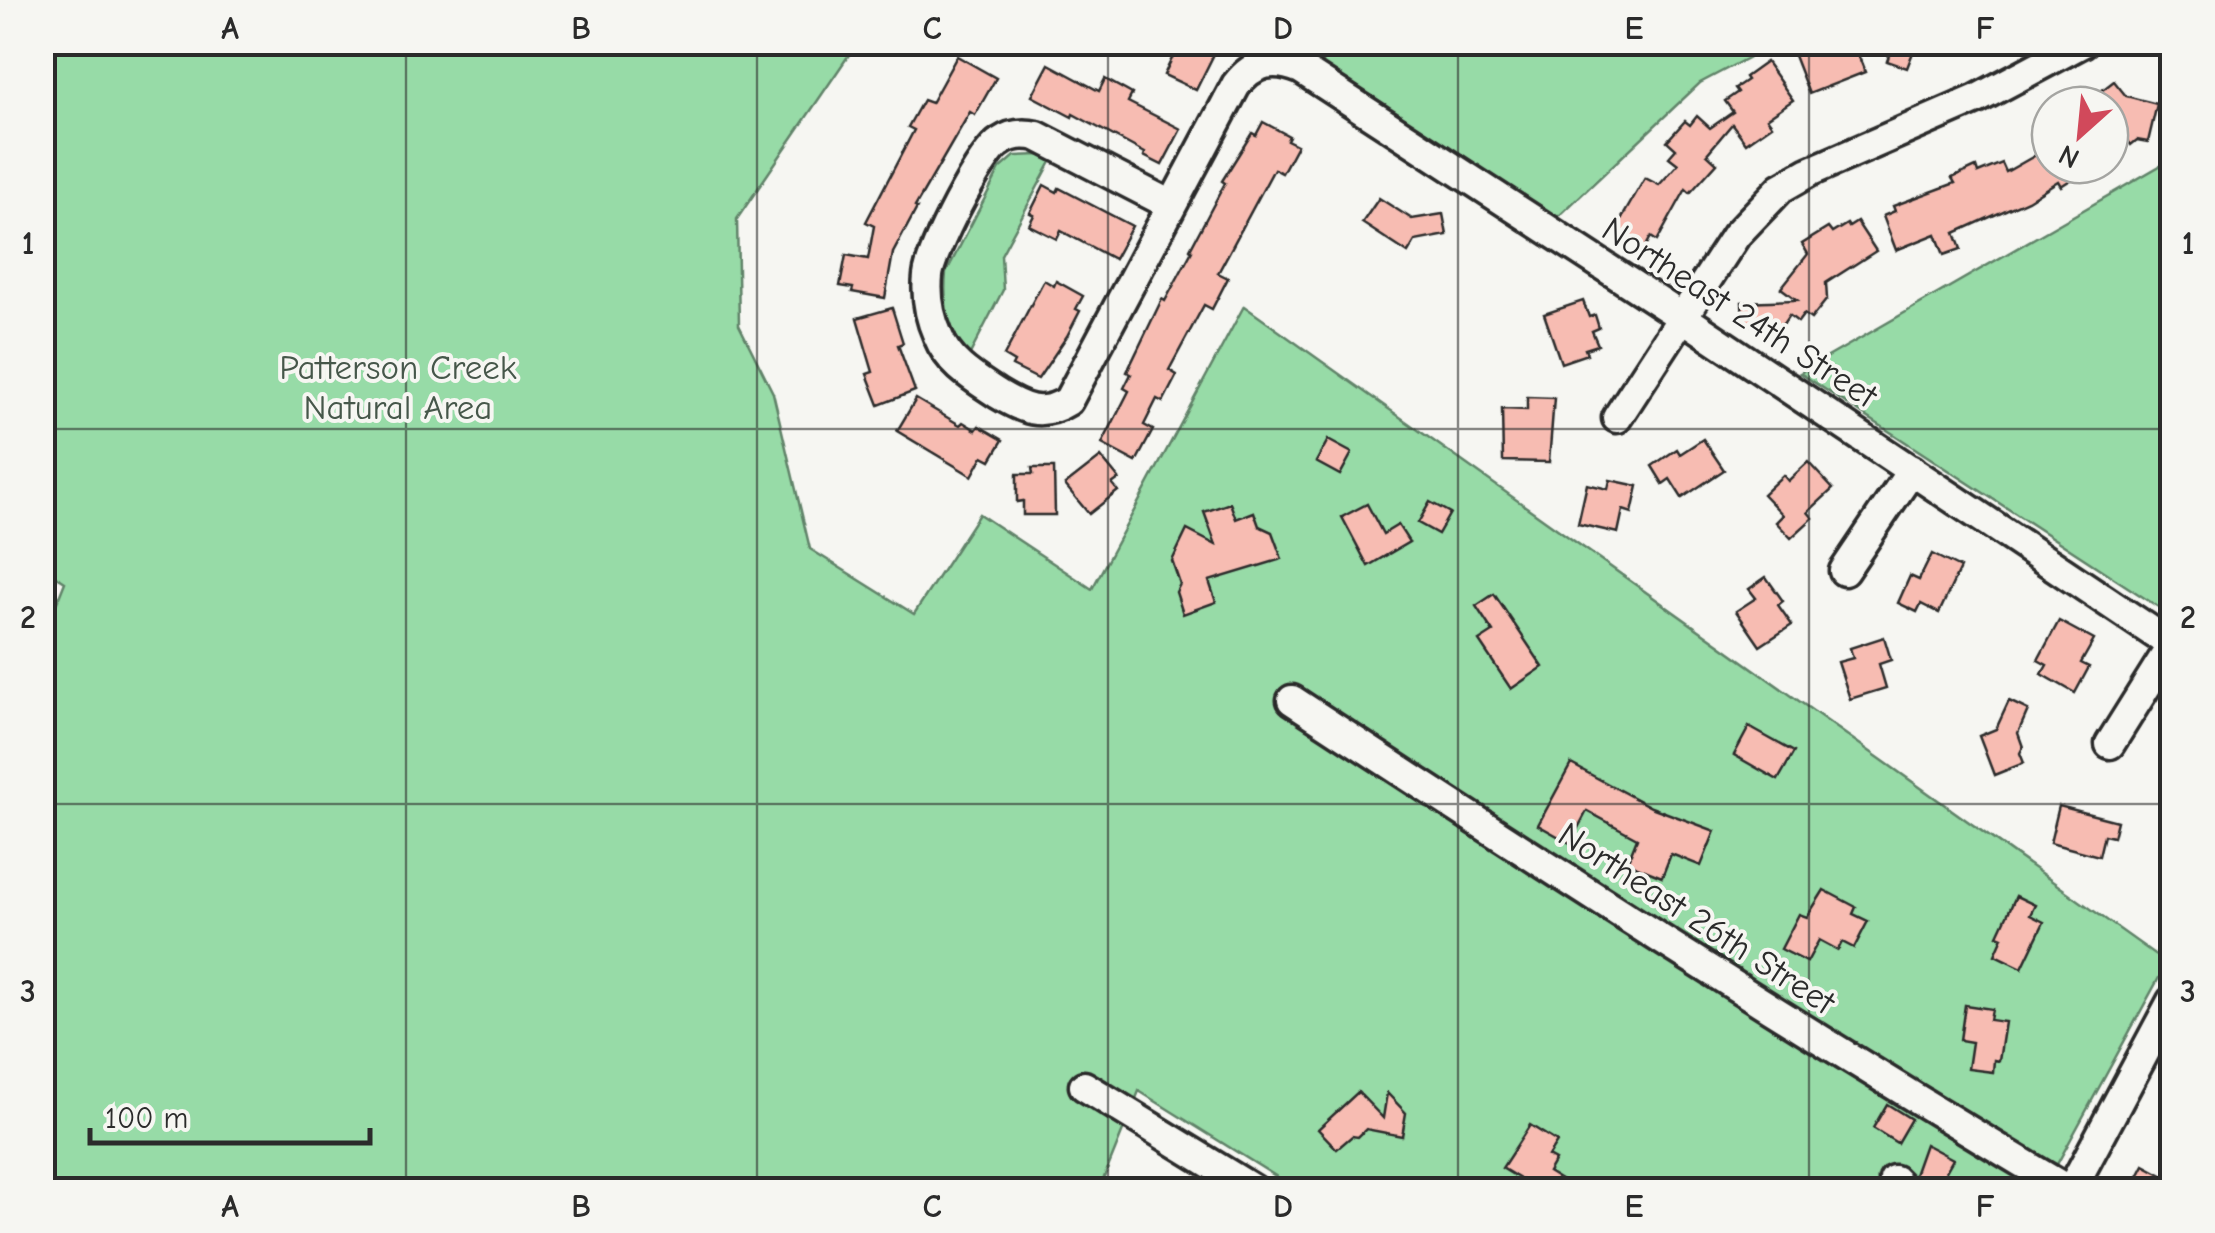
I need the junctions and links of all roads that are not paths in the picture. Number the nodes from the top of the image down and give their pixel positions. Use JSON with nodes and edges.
{"nodes":[{"id":1,"x":2084,"y":42,"type":"edge"},
{"id":2,"x":1171,"y":205,"type":"junction"},
{"id":3,"x":1682,"y":317,"type":"junction"},
{"id":4,"x":1617,"y":418,"type":"dead end"},
{"id":5,"x":1912,"y":470,"type":"junction"},
{"id":6,"x":1844,"y":570,"type":"dead end"},
{"id":7,"x":2172,"y":645,"type":"edge"},
{"id":8,"x":1292,"y":700,"type":"dead end"},
{"id":9,"x":2110,"y":744,"type":"dead end"},
{"id":10,"x":2172,"y":1001,"type":"edge"},
{"id":11,"x":1084,"y":1086,"type":"dead end"},
{"id":12,"x":1254,"y":1190,"type":"edge"},
{"id":13,"x":2069,"y":1190,"type":"edge"}],
"edges":[{"from":1,"to":3,"type":"street"},
{"from":2,"to":2,"type":"street"},
{"from":2,"to":3,"type":"street","name":"Northeast 24th Street"},
{"from":3,"to":4,"type":"street"},
{"from":3,"to":5,"type":"street","name":"Northeast 24th Street"},
{"from":5,"to":6,"type":"street"},
{"from":5,"to":7,"type":"street","name":"Northeast 24th Street"},
{"from":7,"to":9,"type":"street"},
{"from":8,"to":13,"type":"street","name":"Northeast 26th Street"},
{"from":10,"to":13,"type":"street"},
{"from":11,"to":12,"type":"street"}]}
